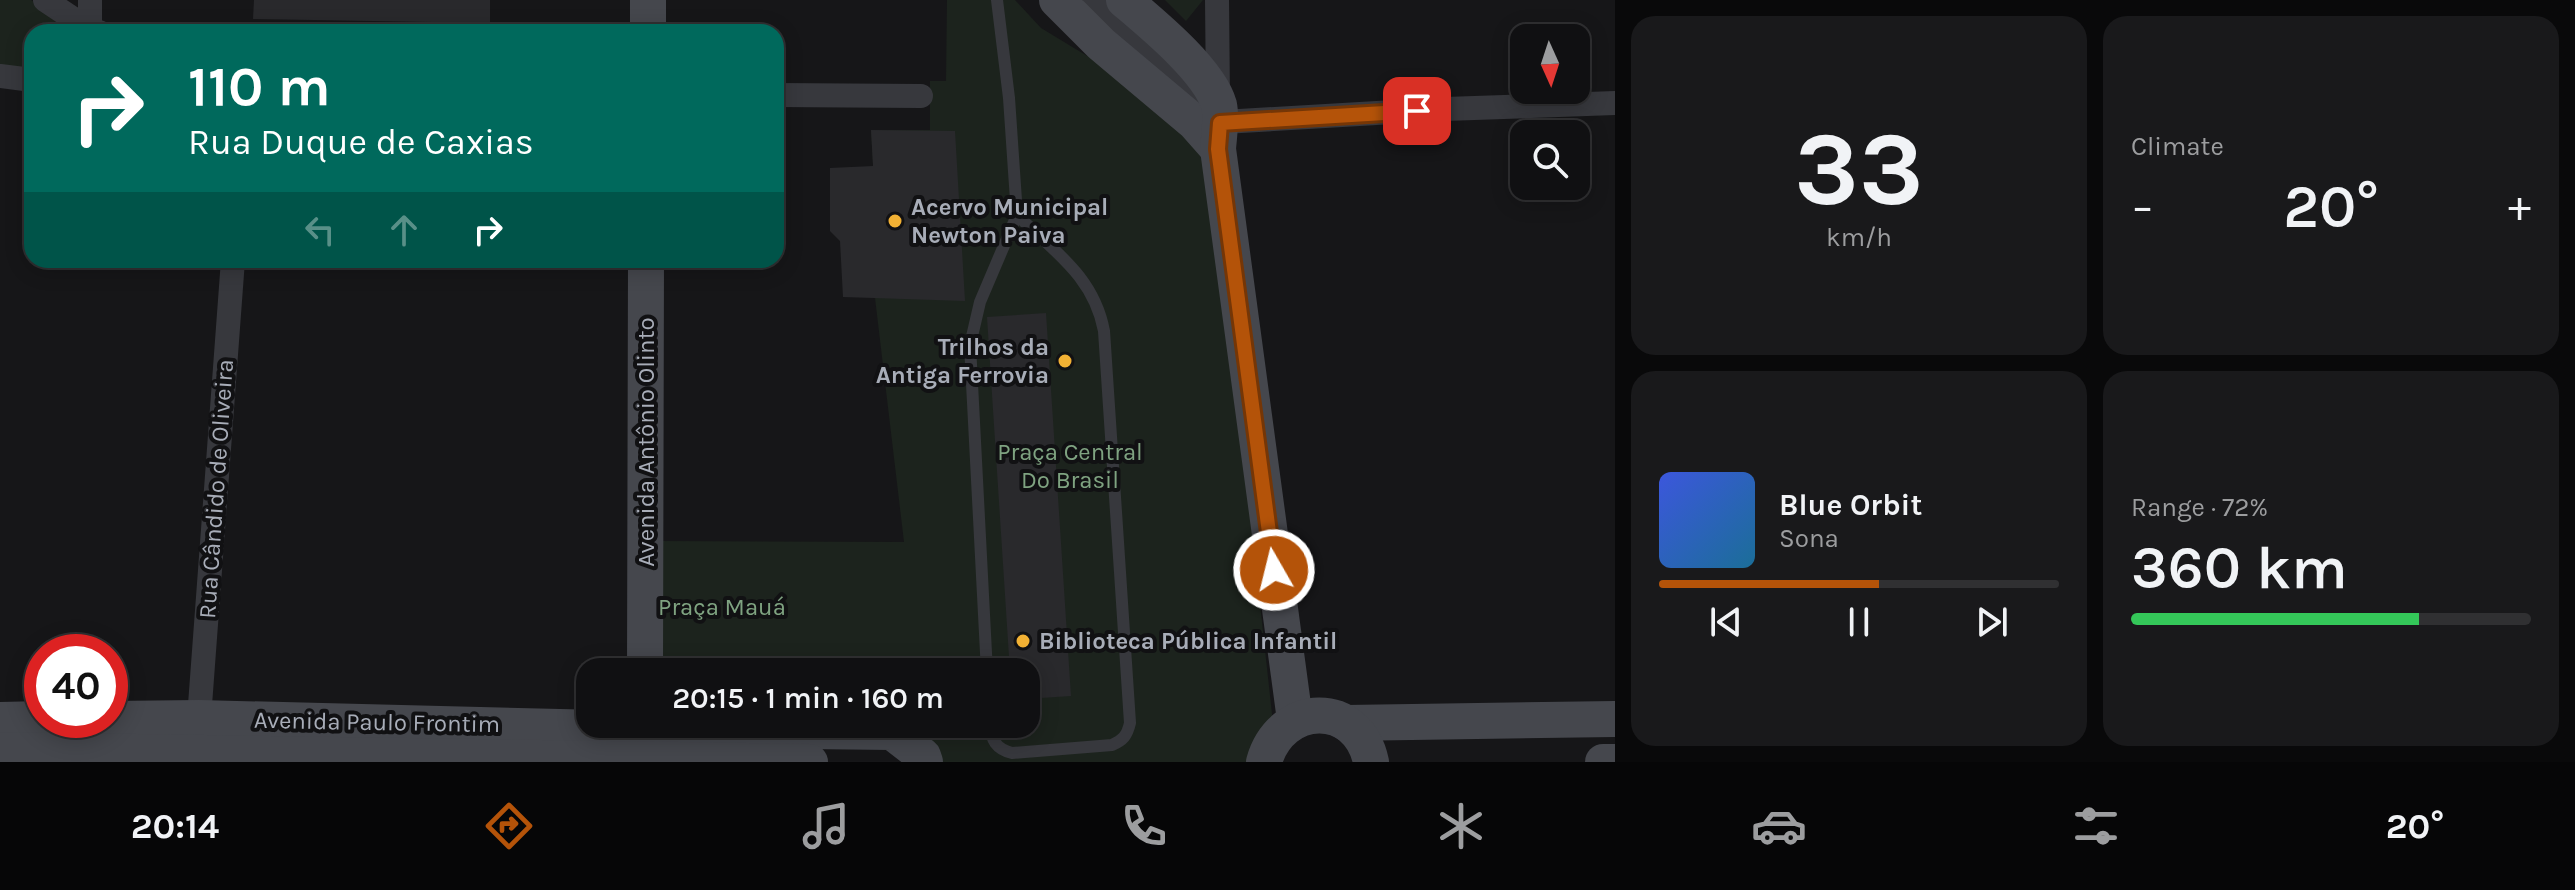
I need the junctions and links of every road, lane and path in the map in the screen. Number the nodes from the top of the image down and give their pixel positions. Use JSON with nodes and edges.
{"nodes":[{"id":1,"x":45,"y":0,"type":"edge"},
{"id":2,"x":90,"y":0,"type":"edge"},
{"id":3,"x":648,"y":0,"type":"edge"},
{"id":4,"x":997,"y":0,"type":"edge"},
{"id":5,"x":1057,"y":0,"type":"edge"},
{"id":6,"x":1095,"y":0,"type":"edge"},
{"id":7,"x":1124,"y":0,"type":"edge"},
{"id":8,"x":1217,"y":0,"type":"edge"},
{"id":9,"x":82,"y":24,"type":"edge"},
{"id":10,"x":92,"y":24,"type":"edge"},
{"id":11,"x":648,"y":24,"type":"edge"},
{"id":12,"x":0,"y":76,"type":"edge"},
{"id":13,"x":24,"y":79,"type":"edge"},
{"id":14,"x":784,"y":95,"type":"edge"},
{"id":15,"x":921,"y":96,"type":"dead end"},
{"id":16,"x":1615,"y":103,"type":"edge"},
{"id":17,"x":1212,"y":125,"type":"junction"},
{"id":18,"x":1017,"y":215,"type":"junction"},
{"id":19,"x":232,"y":268,"type":"edge"},
{"id":20,"x":646,"y":268,"type":"edge"},
{"id":21,"x":645,"y":658,"type":"edge"},
{"id":22,"x":986,"y":658,"type":"edge"},
{"id":23,"x":24,"y":719,"type":"edge"},
{"id":24,"x":1615,"y":719,"type":"edge"},
{"id":25,"x":0,"y":720,"type":"edge"},
{"id":26,"x":1295,"y":720,"type":"junction"},
{"id":27,"x":1346,"y":723,"type":"junction"},
{"id":28,"x":128,"y":724,"type":"edge"},
{"id":29,"x":993,"y":738,"type":"edge"},
{"id":30,"x":197,"y":743,"type":"edge"},
{"id":31,"x":644,"y":744,"type":"edge"},
{"id":32,"x":0,"y":750,"type":"edge"},
{"id":33,"x":810,"y":762,"type":"edge"},
{"id":34,"x":925,"y":762,"type":"edge"},
{"id":35,"x":1264,"y":762,"type":"edge"},
{"id":36,"x":1371,"y":762,"type":"edge"},
{"id":37,"x":1603,"y":762,"type":"edge"},
{"id":38,"x":1615,"y":762,"type":"edge"}],
"edges":[{"from":1,"to":9,"type":"street"},
{"from":2,"to":10,"type":"street"},
{"from":3,"to":11,"type":"street"},
{"from":4,"to":18,"type":"lane"},
{"from":5,"to":17,"type":"street"},
{"from":6,"to":17,"type":"street"},
{"from":7,"to":17,"type":"street"},
{"from":8,"to":17,"type":"street"},
{"from":12,"to":13,"type":"street"},
{"from":14,"to":15,"type":"street"},
{"from":16,"to":17,"type":"street"},
{"from":17,"to":26,"type":"street"},
{"from":18,"to":22,"type":"lane"},
{"from":18,"to":29,"type":"lane"},
{"from":19,"to":30,"type":"street","name":"Rua Cândido de Oliveira"},
{"from":20,"to":21,"type":"street","name":"Avenida Antônio Olinto"},
{"from":23,"to":25,"type":"street"},
{"from":24,"to":27,"type":"street"},
{"from":26,"to":27,"type":"street"},
{"from":26,"to":35,"type":"street"},
{"from":27,"to":36,"type":"street"},
{"from":28,"to":30,"type":"street","name":"Avenida Paulo Frontim"},
{"from":30,"to":31,"type":"street","name":"Avenida Paulo Frontim"},
{"from":30,"to":32,"type":"street","name":"Avenida Paulo Frontim"},
{"from":31,"to":33,"type":"street"},
{"from":31,"to":34,"type":"street"},
{"from":37,"to":38,"type":"street"}]}
